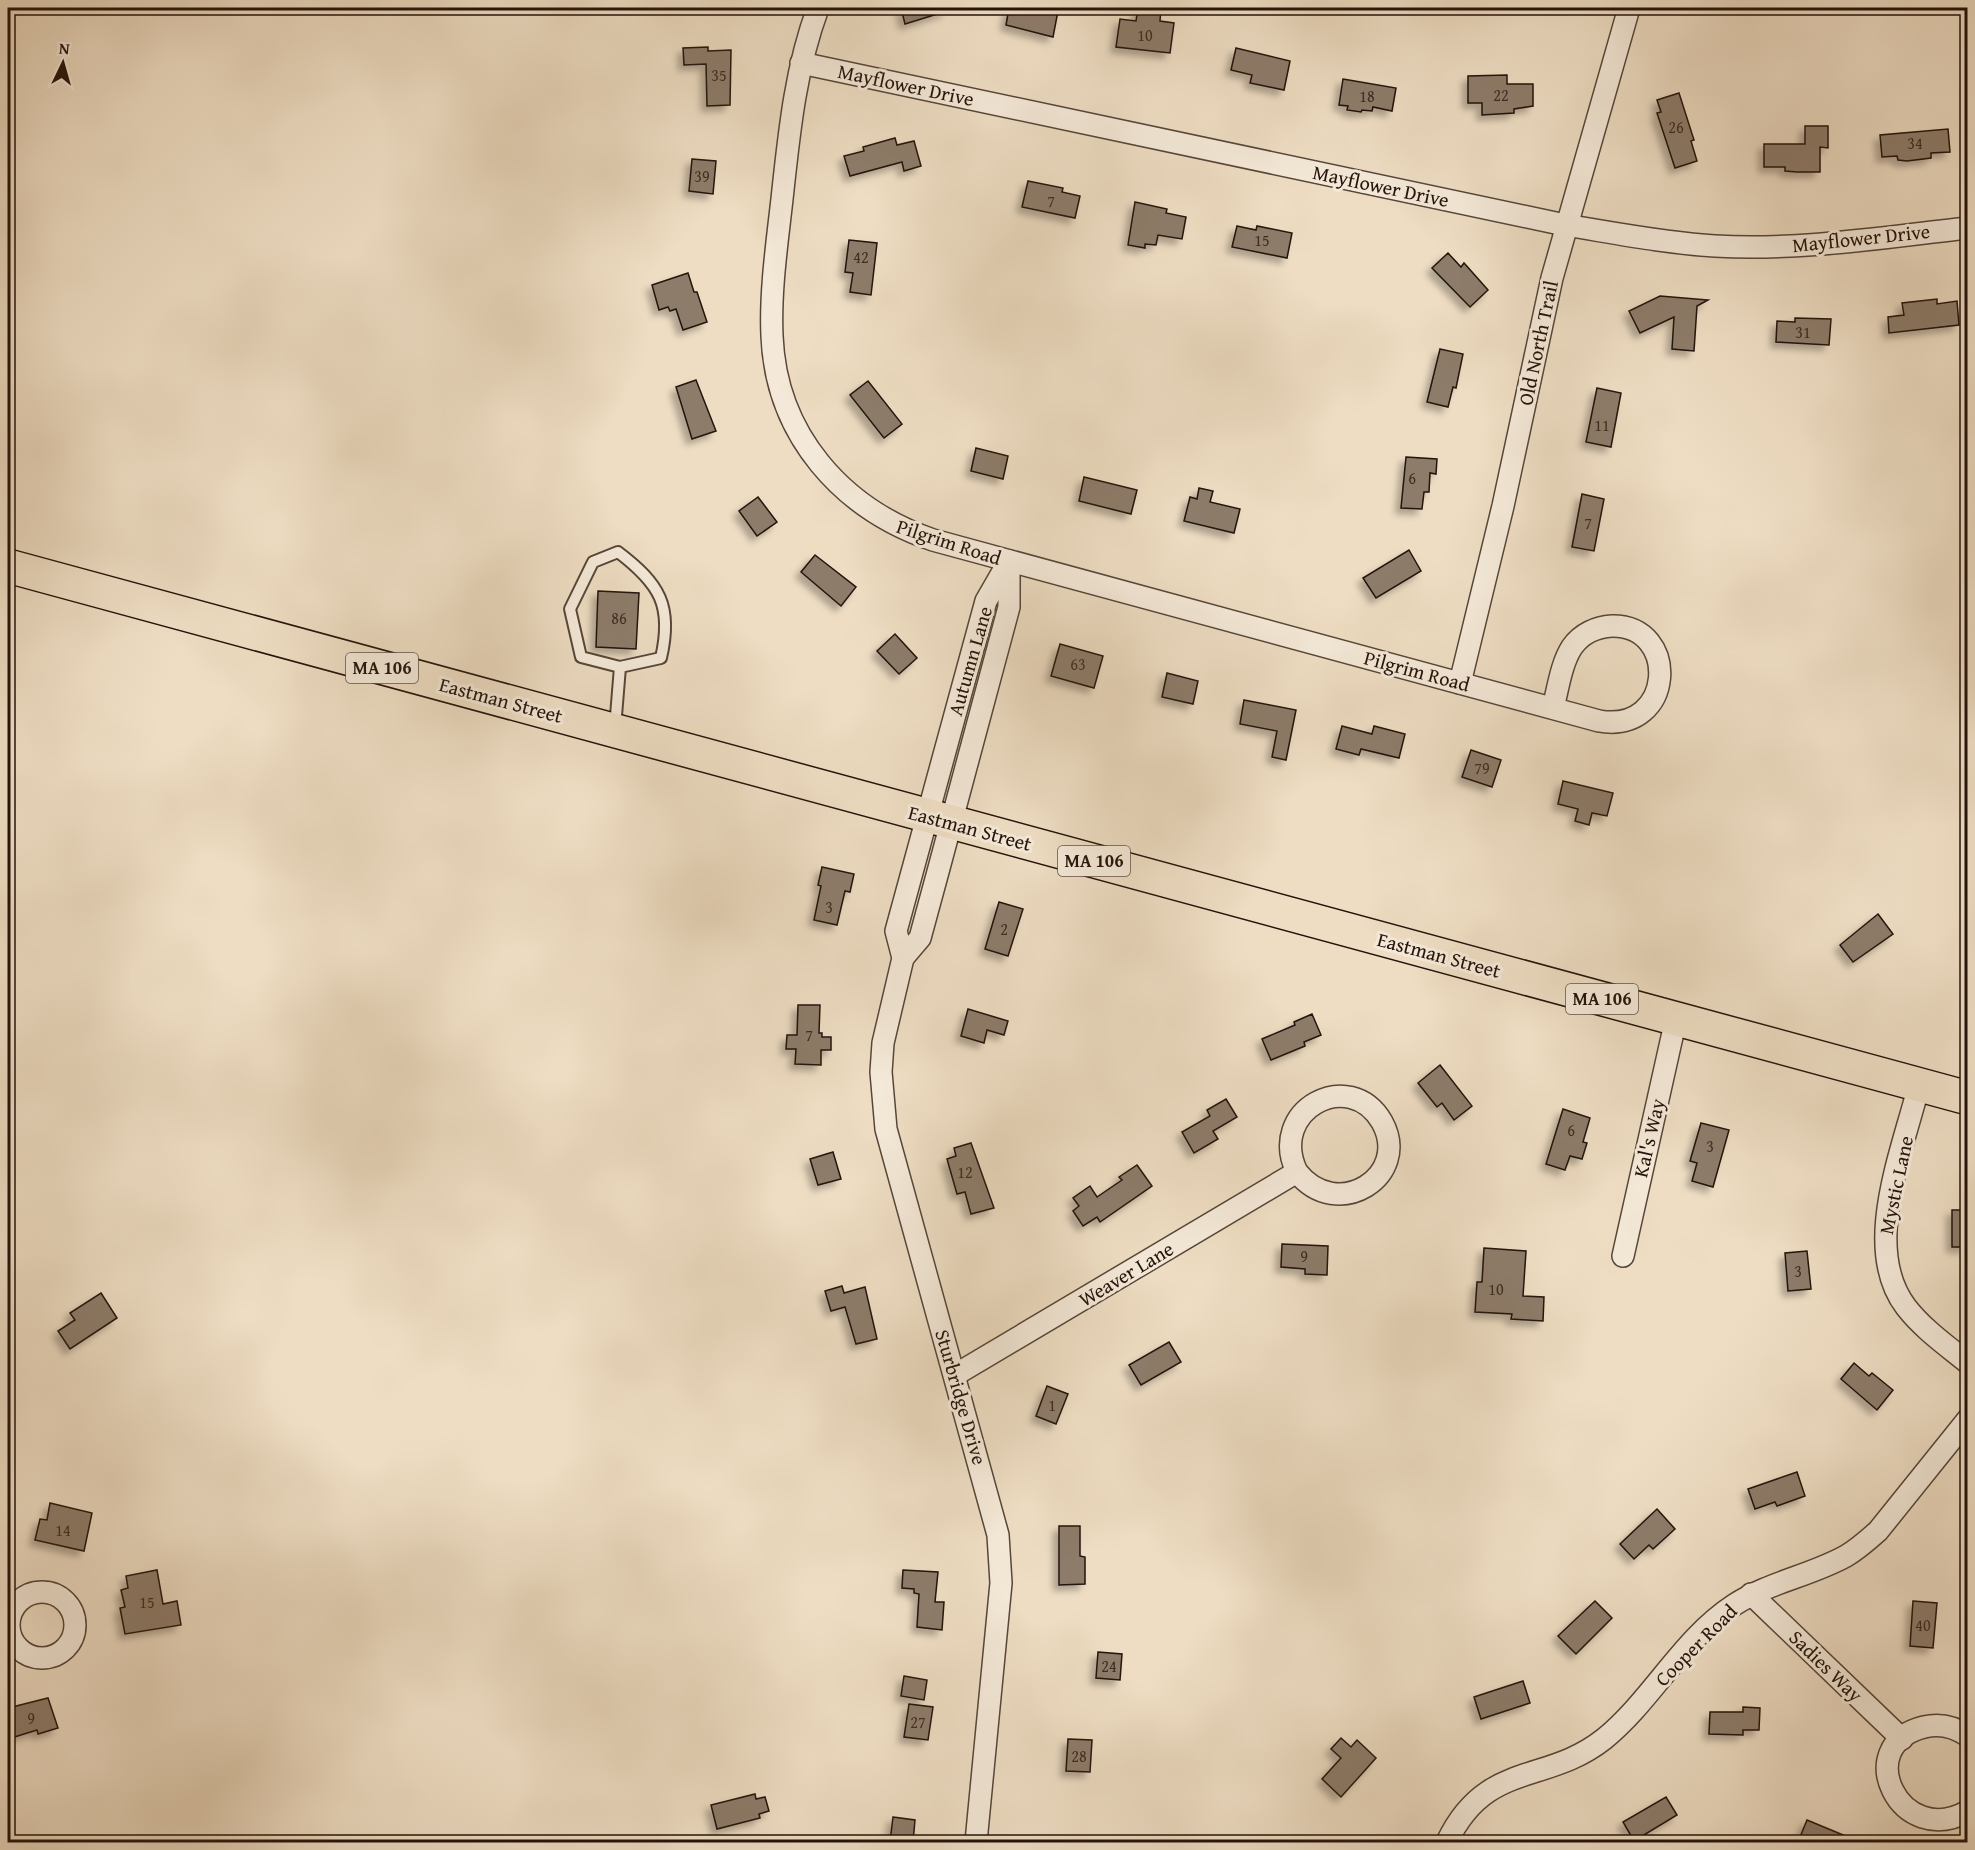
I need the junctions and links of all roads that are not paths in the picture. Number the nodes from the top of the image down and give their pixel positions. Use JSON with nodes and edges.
{"nodes":[{"id":1,"x":818,"y":8,"type":"edge"},
{"id":2,"x":1629,"y":8,"type":"edge"},
{"id":3,"x":801,"y":63,"type":"junction"},
{"id":4,"x":1565,"y":225,"type":"junction"},
{"id":5,"x":1968,"y":228,"type":"edge"},
{"id":6,"x":1009,"y":561,"type":"junction"},
{"id":7,"x":8,"y":566,"type":"edge"},
{"id":8,"x":620,"y":667,"type":"junction"},
{"id":9,"x":1460,"y":683,"type":"junction"},
{"id":10,"x":1553,"y":708,"type":"junction"},
{"id":11,"x":615,"y":731,"type":"junction"},
{"id":12,"x":939,"y":819,"type":"junction"},
{"id":13,"x":1676,"y":1019,"type":"junction"},
{"id":14,"x":1919,"y":1085,"type":"junction"},
{"id":15,"x":1968,"y":1098,"type":"edge"},
{"id":16,"x":1297,"y":1172,"type":"junction"},
{"id":17,"x":1623,"y":1256,"type":"dead end"},
{"id":18,"x":1968,"y":1363,"type":"edge"},
{"id":19,"x":955,"y":1375,"type":"junction"},
{"id":20,"x":1968,"y":1419,"type":"edge"},
{"id":21,"x":1751,"y":1594,"type":"junction"},
{"id":22,"x":1968,"y":1736,"type":"edge"},
{"id":23,"x":1902,"y":1738,"type":"junction"},
{"id":24,"x":1968,"y":1811,"type":"edge"},
{"id":25,"x":976,"y":1842,"type":"edge"},
{"id":26,"x":1447,"y":1842,"type":"edge"}],
"edges":[{"from":1,"to":3,"type":"street","name":"Pilgrim Road"},
{"from":2,"to":4,"type":"street","name":"Old North Trail"},
{"from":3,"to":4,"type":"street","name":"Mayflower Drive"},
{"from":3,"to":6,"type":"street","name":"Pilgrim Road"},
{"from":4,"to":5,"type":"street","name":"Mayflower Drive"},
{"from":4,"to":9,"type":"street","name":"Old North Trail"},
{"from":6,"to":9,"type":"street","name":"Pilgrim Road"},
{"from":6,"to":12,"type":"street","name":"Autumn Lane"},
{"from":7,"to":11,"type":"main road","name":"Eastman Street","number":"MA 106"},
{"from":8,"to":8,"type":"lane"},
{"from":8,"to":11,"type":"lane"},
{"from":9,"to":10,"type":"street","name":"Pilgrim Road"},
{"from":10,"to":10,"type":"street","name":"Pilgrim Road"},
{"from":11,"to":12,"type":"main road","name":"Eastman Street","number":"MA 106"},
{"from":12,"to":13,"type":"main road","name":"Eastman Street","number":"MA 106"},
{"from":12,"to":19,"type":"street","name":"Sturbridge Drive"},
{"from":13,"to":14,"type":"main road","name":"Eastman Street","number":"MA 106"},
{"from":13,"to":17,"type":"street","name":"Kal's Way"},
{"from":14,"to":15,"type":"main road","name":"Eastman Street","number":"MA 106"},
{"from":14,"to":18,"type":"street","name":"Mystic Lane"},
{"from":16,"to":16,"type":"street"},
{"from":16,"to":19,"type":"street","name":"Weaver Lane"},
{"from":19,"to":25,"type":"street","name":"Sturbridge Drive"},
{"from":20,"to":21,"type":"street","name":"Cooper Road"},
{"from":21,"to":23,"type":"street","name":"Sadies Way"},
{"from":21,"to":26,"type":"street","name":"Cooper Road"},
{"from":22,"to":23,"type":"street"},
{"from":23,"to":24,"type":"street"}]}
